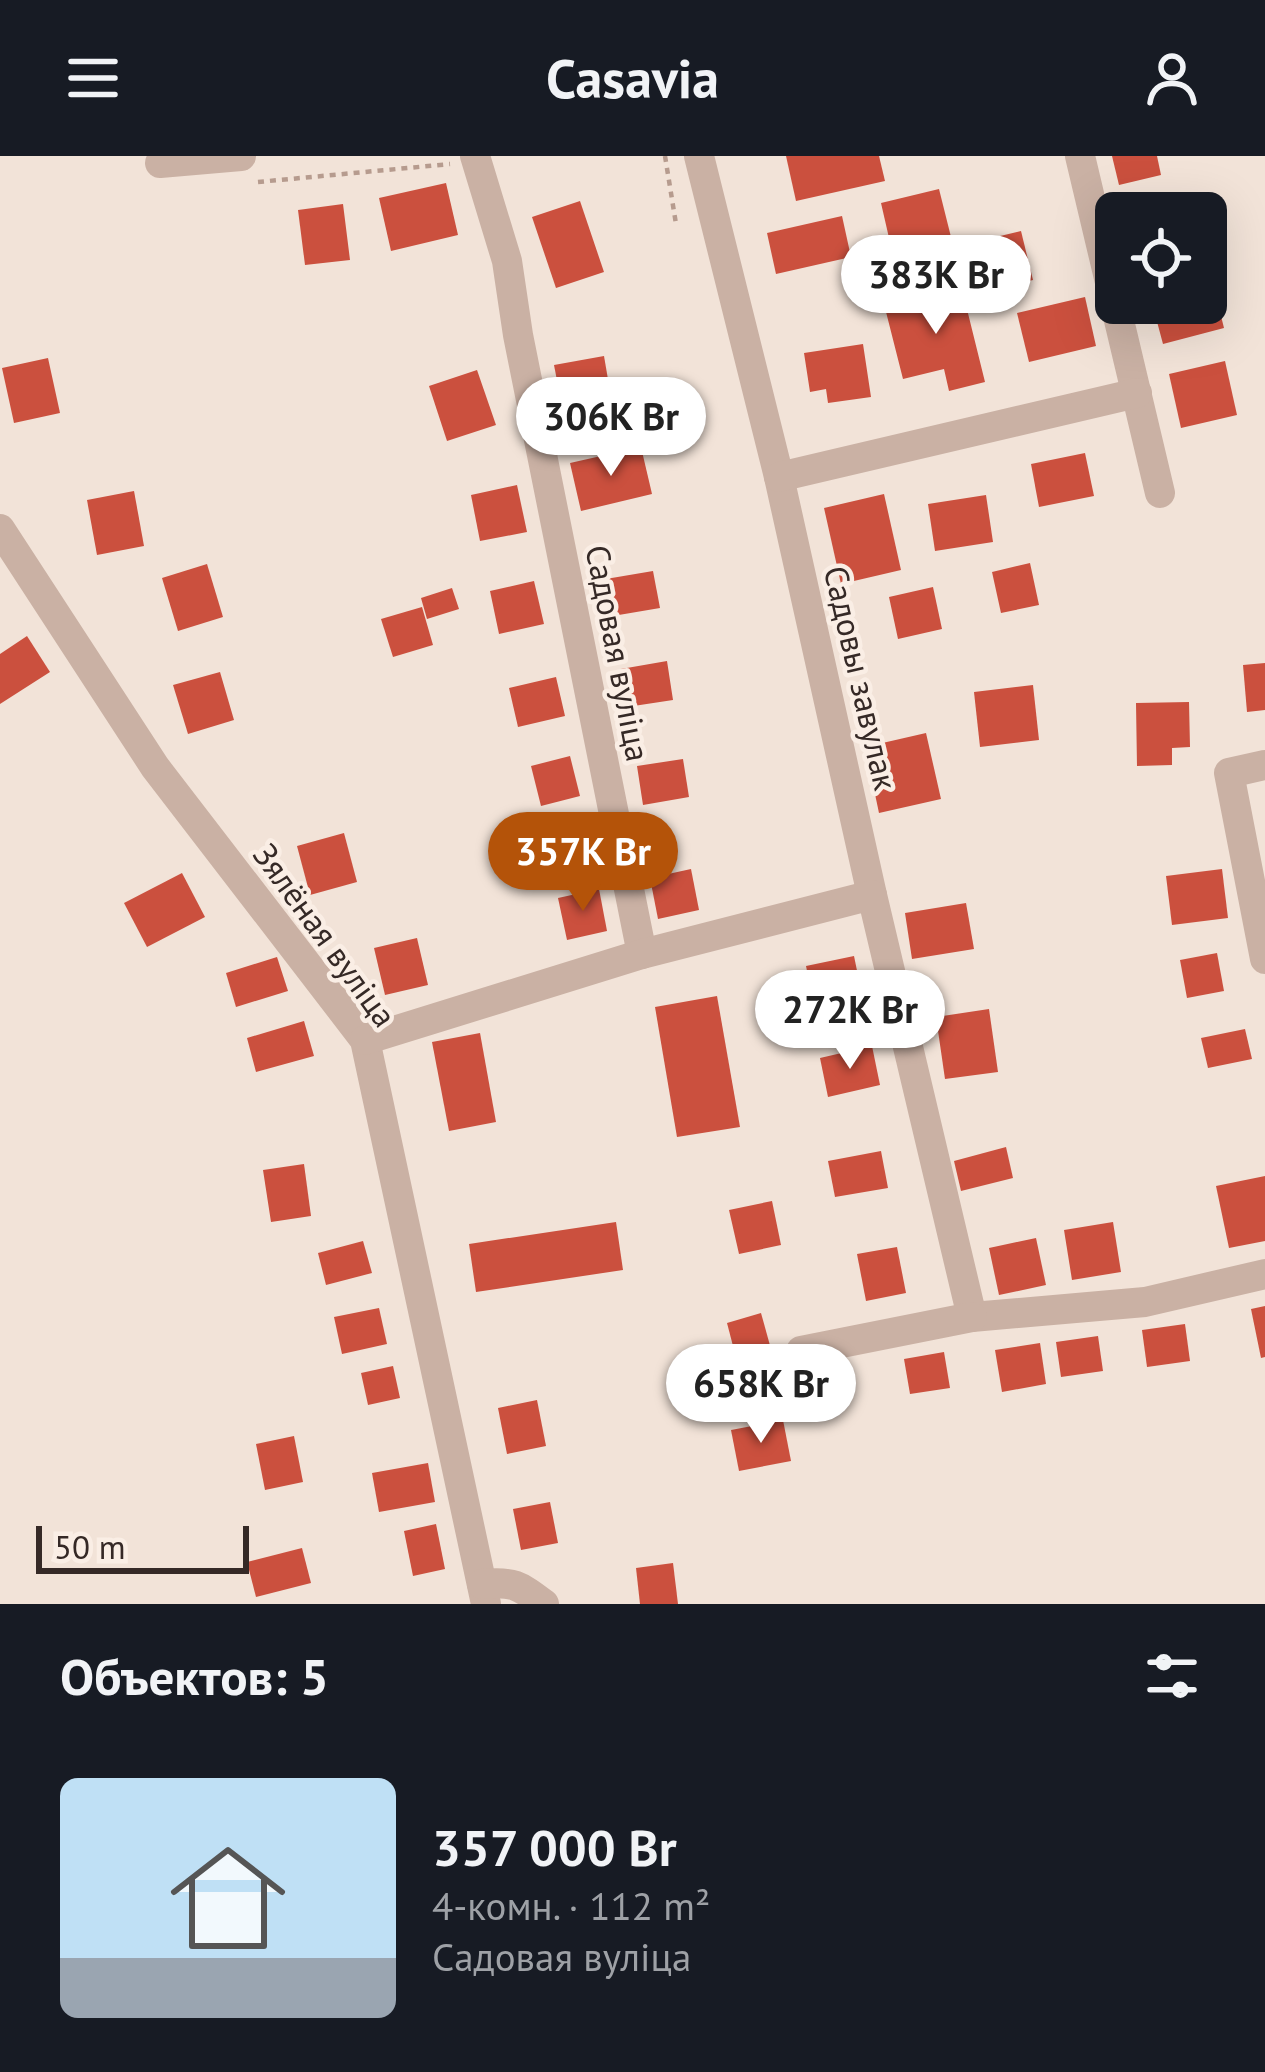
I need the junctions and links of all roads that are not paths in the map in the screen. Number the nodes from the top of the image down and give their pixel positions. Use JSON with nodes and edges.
{"nodes":[{"id":1,"x":699,"y":156,"type":"edge"},
{"id":2,"x":1081,"y":156,"type":"edge"},
{"id":3,"x":476,"y":159,"type":"edge"},
{"id":4,"x":160,"y":163,"type":"dead end"},
{"id":5,"x":244,"y":169,"type":"edge"},
{"id":6,"x":1137,"y":393,"type":"junction"},
{"id":7,"x":779,"y":477,"type":"junction"},
{"id":8,"x":1160,"y":493,"type":"dead end"},
{"id":9,"x":0,"y":529,"type":"edge"},
{"id":10,"x":1265,"y":765,"type":"edge"},
{"id":11,"x":872,"y":895,"type":"junction"},
{"id":12,"x":642,"y":954,"type":"junction"},
{"id":13,"x":1265,"y":959,"type":"edge"},
{"id":14,"x":365,"y":1040,"type":"junction"},
{"id":15,"x":1265,"y":1274,"type":"edge"},
{"id":16,"x":972,"y":1317,"type":"junction"},
{"id":17,"x":801,"y":1351,"type":"dead end"},
{"id":18,"x":484,"y":1594,"type":"edge"},
{"id":19,"x":544,"y":1604,"type":"edge"}],
"edges":[{"from":1,"to":7,"type":"street","name":"Садовы завулак"},
{"from":2,"to":6,"type":"street"},
{"from":3,"to":12,"type":"street","name":"Садовая вуліца"},
{"from":4,"to":5,"type":"street"},
{"from":6,"to":7,"type":"street"},
{"from":6,"to":8,"type":"street"},
{"from":7,"to":11,"type":"street","name":"Садовы завулак"},
{"from":9,"to":14,"type":"street","name":"Зялёная вуліца"},
{"from":10,"to":13,"type":"street"},
{"from":11,"to":12,"type":"street"},
{"from":11,"to":16,"type":"street"},
{"from":12,"to":14,"type":"street"},
{"from":14,"to":18,"type":"street","name":"Зялёная вуліца"},
{"from":15,"to":16,"type":"street"},
{"from":16,"to":17,"type":"street"},
{"from":18,"to":19,"type":"street","name":"Зялёная вуліца"}]}
